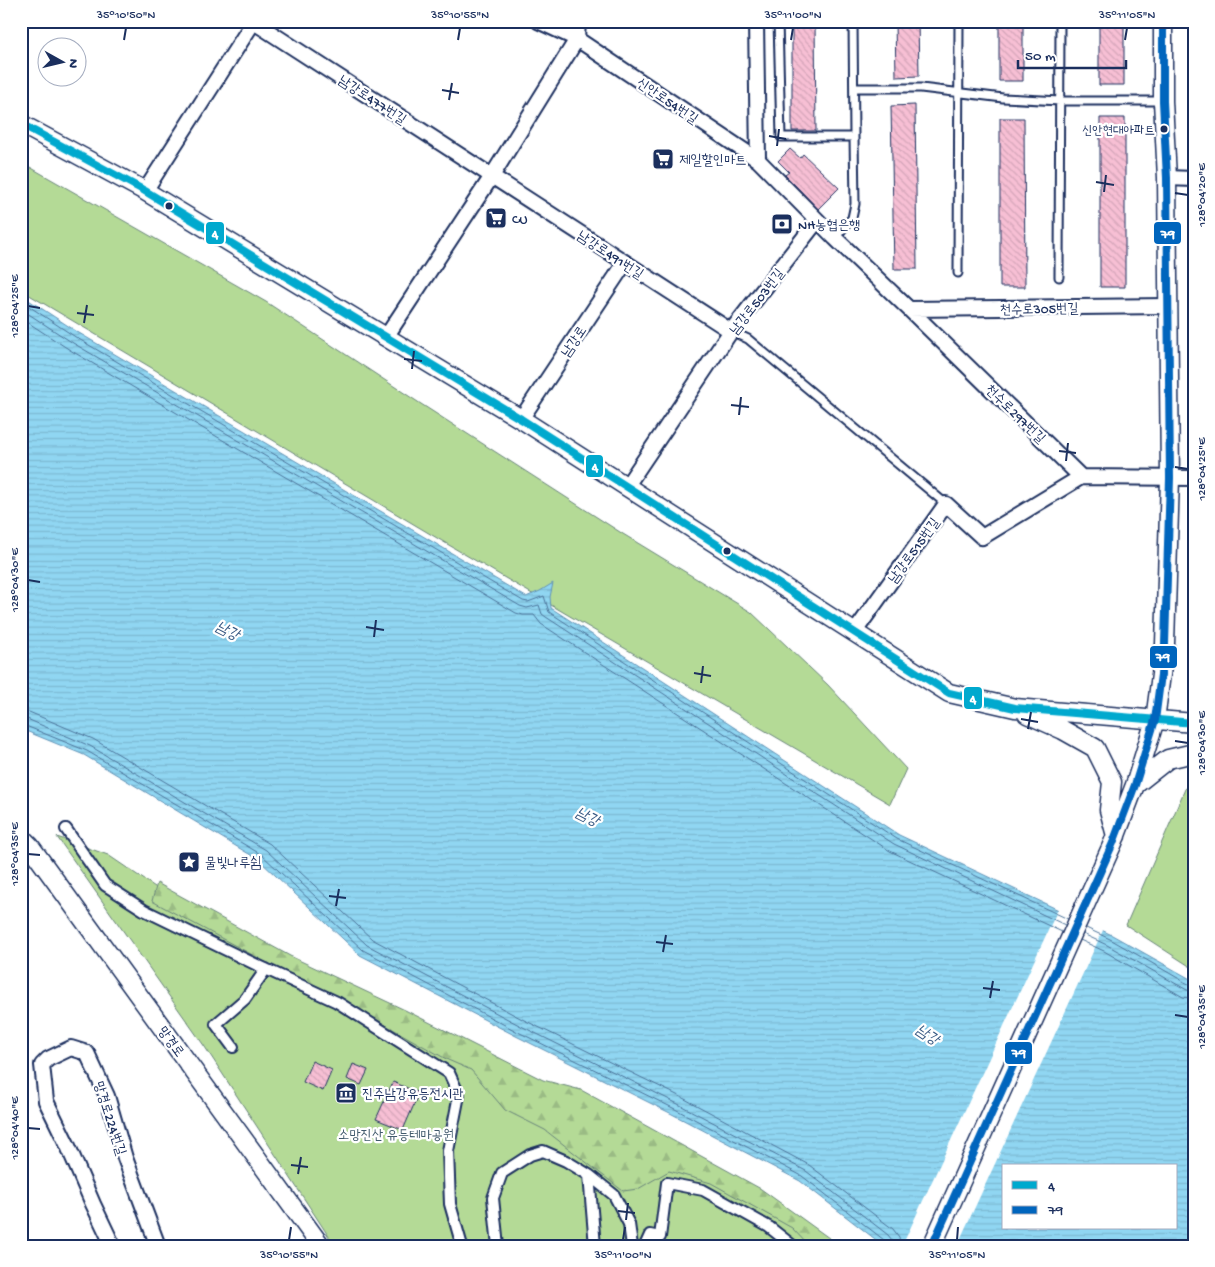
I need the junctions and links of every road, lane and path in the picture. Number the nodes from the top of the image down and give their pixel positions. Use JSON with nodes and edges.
{"nodes":[{"id":1,"x":538,"y":21,"type":"edge"},
{"id":2,"x":578,"y":21,"type":"edge"},
{"id":3,"x":756,"y":21,"type":"edge"},
{"id":4,"x":778,"y":21,"type":"edge"},
{"id":5,"x":853,"y":21,"type":"edge"},
{"id":6,"x":959,"y":21,"type":"edge"},
{"id":7,"x":1060,"y":21,"type":"edge"},
{"id":8,"x":1164,"y":21,"type":"edge"},
{"id":9,"x":254,"y":22,"type":"edge"},
{"id":10,"x":578,"y":39,"type":"junction"},
{"id":11,"x":854,"y":88,"type":"junction"},
{"id":12,"x":960,"y":93,"type":"junction"},
{"id":13,"x":1060,"y":101,"type":"junction"},
{"id":14,"x":1163,"y":101,"type":"junction"},
{"id":15,"x":21,"y":124,"type":"edge"},
{"id":16,"x":854,"y":137,"type":"junction"},
{"id":17,"x":758,"y":160,"type":"junction"},
{"id":18,"x":492,"y":176,"type":"junction"},
{"id":19,"x":1167,"y":178,"type":"junction"},
{"id":20,"x":1194,"y":179,"type":"edge"},
{"id":21,"x":145,"y":191,"type":"junction"},
{"id":22,"x":817,"y":221,"type":"junction"},
{"id":23,"x":835,"y":238,"type":"junction"},
{"id":24,"x":625,"y":263,"type":"junction"},
{"id":25,"x":958,"y":273,"type":"dead end"},
{"id":26,"x":1059,"y":276,"type":"dead end"},
{"id":27,"x":1168,"y":306,"type":"junction"},
{"id":28,"x":909,"y":309,"type":"junction"},
{"id":29,"x":732,"y":331,"type":"junction"},
{"id":30,"x":386,"y":337,"type":"junction"},
{"id":31,"x":521,"y":419,"type":"junction"},
{"id":32,"x":1082,"y":477,"type":"junction"},
{"id":33,"x":1170,"y":478,"type":"junction"},
{"id":34,"x":1194,"y":478,"type":"edge"},
{"id":35,"x":626,"y":487,"type":"junction"},
{"id":36,"x":946,"y":504,"type":"junction"},
{"id":37,"x":854,"y":633,"type":"junction"},
{"id":38,"x":1015,"y":708,"type":"junction"},
{"id":39,"x":1155,"y":720,"type":"junction"},
{"id":40,"x":1194,"y":723,"type":"edge"},
{"id":41,"x":1194,"y":753,"type":"edge"},
{"id":42,"x":1135,"y":785,"type":"junction"},
{"id":43,"x":66,"y":829,"type":"dead end"},
{"id":44,"x":21,"y":837,"type":"edge"},
{"id":45,"x":1115,"y":839,"type":"junction"},
{"id":46,"x":266,"y":969,"type":"junction"},
{"id":47,"x":233,"y":1047,"type":"dead end"},
{"id":48,"x":589,"y":1175,"type":"junction"},
{"id":49,"x":660,"y":1241,"type":"edge"},
{"id":50,"x":113,"y":1246,"type":"edge"},
{"id":51,"x":158,"y":1246,"type":"edge"},
{"id":52,"x":321,"y":1246,"type":"edge"},
{"id":53,"x":462,"y":1246,"type":"edge"},
{"id":54,"x":498,"y":1246,"type":"edge"},
{"id":55,"x":595,"y":1246,"type":"edge"},
{"id":56,"x":632,"y":1246,"type":"edge"},
{"id":57,"x":645,"y":1246,"type":"edge"},
{"id":58,"x":793,"y":1246,"type":"edge"},
{"id":59,"x":932,"y":1246,"type":"edge"}],
"edges":[{"from":1,"to":10,"type":"street","name":"신안로54번길"},
{"from":2,"to":10,"type":"street"},
{"from":3,"to":17,"type":"street"},
{"from":4,"to":16,"type":"lane"},
{"from":5,"to":11,"type":"lane"},
{"from":6,"to":12,"type":"lane"},
{"from":7,"to":13,"type":"lane"},
{"from":8,"to":14,"type":"street"},
{"from":9,"to":18,"type":"street","name":"남강로477번길"},
{"from":9,"to":21,"type":"street","name":"남강로477번길"},
{"from":10,"to":17,"type":"street","name":"신안로54번길"},
{"from":10,"to":18,"type":"street"},
{"from":11,"to":12,"type":"lane"},
{"from":11,"to":16,"type":"lane"},
{"from":12,"to":13,"type":"lane"},
{"from":12,"to":25,"type":"lane"},
{"from":13,"to":14,"type":"lane"},
{"from":13,"to":26,"type":"lane"},
{"from":14,"to":19,"type":"street"},
{"from":15,"to":21,"type":"street"},
{"from":16,"to":23,"type":"lane"},
{"from":17,"to":22,"type":"street","name":"신안로54번길"},
{"from":18,"to":24,"type":"street","name":"남강로491번길"},
{"from":18,"to":30,"type":"street"},
{"from":19,"to":20,"type":"street"},
{"from":19,"to":27,"type":"street"},
{"from":21,"to":30,"type":"street"},
{"from":22,"to":23,"type":"street"},
{"from":22,"to":29,"type":"street","name":"남강로503번길"},
{"from":23,"to":28,"type":"street"},
{"from":24,"to":29,"type":"street","name":"남강로491번길"},
{"from":24,"to":31,"type":"street","name":"남강로"},
{"from":27,"to":28,"type":"street","name":"천수로305번길"},
{"from":27,"to":33,"type":"street"},
{"from":28,"to":32,"type":"street","name":"천수로297번길"},
{"from":29,"to":35,"type":"street","name":"남강로503번길"},
{"from":29,"to":36,"type":"lane"},
{"from":30,"to":31,"type":"street"},
{"from":31,"to":35,"type":"street"},
{"from":32,"to":33,"type":"street"},
{"from":32,"to":36,"type":"street","name":"남강로515번길"},
{"from":33,"to":34,"type":"street"},
{"from":33,"to":39,"type":"street"},
{"from":35,"to":37,"type":"street"},
{"from":36,"to":37,"type":"street","name":"남강로515번길"},
{"from":37,"to":38,"type":"street"},
{"from":38,"to":39,"type":"street"},
{"from":38,"to":45,"type":"street"},
{"from":39,"to":40,"type":"street"},
{"from":39,"to":42,"type":"street"},
{"from":41,"to":42,"type":"street"},
{"from":42,"to":45,"type":"street"},
{"from":43,"to":46,"type":"street"},
{"from":44,"to":52,"type":"street","name":"망경로"},
{"from":45,"to":59,"type":"street"},
{"from":46,"to":47,"type":"street"},
{"from":46,"to":53,"type":"street"},
{"from":48,"to":54,"type":"street"},
{"from":48,"to":55,"type":"street"},
{"from":48,"to":56,"type":"street"},
{"from":49,"to":57,"type":"street"},
{"from":49,"to":58,"type":"street"},
{"from":50,"to":51,"type":"street","name":"망경로224번길"}]}
